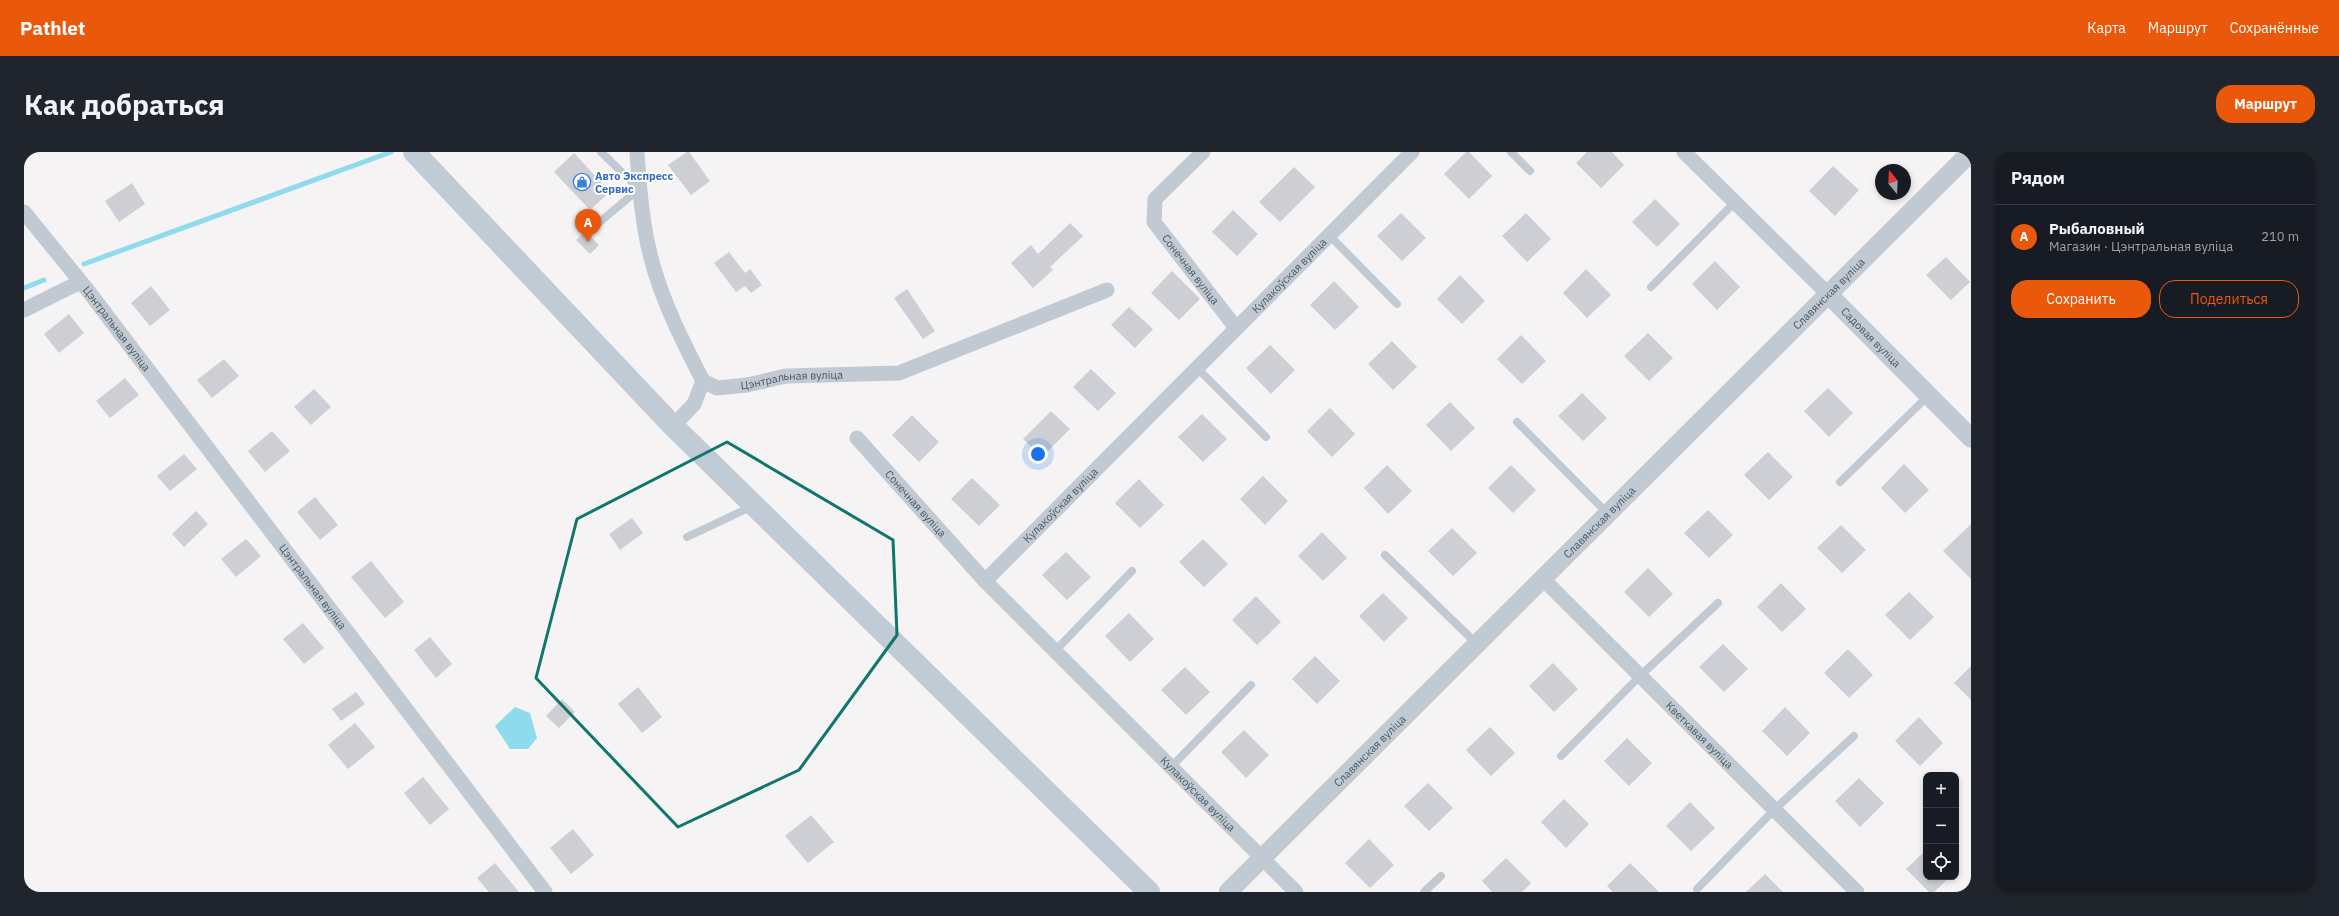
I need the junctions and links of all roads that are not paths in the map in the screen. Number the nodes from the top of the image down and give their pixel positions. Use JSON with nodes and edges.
{"nodes":[{"id":1,"x":414,"y":152,"type":"edge"},
{"id":2,"x":601,"y":152,"type":"edge"},
{"id":3,"x":637,"y":152,"type":"edge"},
{"id":4,"x":1202,"y":152,"type":"edge"},
{"id":5,"x":1412,"y":152,"type":"edge"},
{"id":6,"x":1511,"y":152,"type":"edge"},
{"id":7,"x":1684,"y":152,"type":"edge"},
{"id":8,"x":1971,"y":152,"type":"edge"},
{"id":9,"x":1530,"y":171,"type":"dead end"},
{"id":10,"x":640,"y":189,"type":"junction"},
{"id":11,"x":1735,"y":202,"type":"junction"},
{"id":12,"x":24,"y":212,"type":"edge"},
{"id":13,"x":595,"y":226,"type":"dead end"},
{"id":14,"x":1328,"y":234,"type":"junction"},
{"id":15,"x":80,"y":282,"type":"junction"},
{"id":16,"x":1651,"y":287,"type":"dead end"},
{"id":17,"x":1108,"y":290,"type":"dead end"},
{"id":18,"x":1828,"y":294,"type":"junction"},
{"id":19,"x":1396,"y":304,"type":"dead end"},
{"id":20,"x":24,"y":310,"type":"edge"},
{"id":21,"x":1231,"y":322,"type":"junction"},
{"id":22,"x":1197,"y":368,"type":"junction"},
{"id":23,"x":703,"y":382,"type":"junction"},
{"id":24,"x":1928,"y":396,"type":"junction"},
{"id":25,"x":1517,"y":422,"type":"dead end"},
{"id":26,"x":673,"y":426,"type":"junction"},
{"id":27,"x":1266,"y":437,"type":"dead end"},
{"id":28,"x":857,"y":438,"type":"dead end"},
{"id":29,"x":1971,"y":438,"type":"edge"},
{"id":30,"x":1840,"y":482,"type":"dead end"},
{"id":31,"x":754,"y":506,"type":"junction"},
{"id":32,"x":1608,"y":515,"type":"junction"},
{"id":33,"x":687,"y":537,"type":"dead end"},
{"id":34,"x":1385,"y":555,"type":"dead end"},
{"id":35,"x":1132,"y":571,"type":"dead end"},
{"id":36,"x":1542,"y":579,"type":"junction"},
{"id":37,"x":985,"y":581,"type":"junction"},
{"id":38,"x":1718,"y":603,"type":"dead end"},
{"id":39,"x":1476,"y":643,"type":"junction"},
{"id":40,"x":1056,"y":651,"type":"junction"},
{"id":41,"x":1640,"y":676,"type":"junction"},
{"id":42,"x":1251,"y":684,"type":"dead end"},
{"id":43,"x":1854,"y":736,"type":"dead end"},
{"id":44,"x":1561,"y":756,"type":"dead end"},
{"id":45,"x":1170,"y":768,"type":"junction"},
{"id":46,"x":1774,"y":810,"type":"junction"},
{"id":47,"x":1262,"y":858,"type":"junction"},
{"id":48,"x":1441,"y":876,"type":"dead end"},
{"id":49,"x":1697,"y":889,"type":"dead end"},
{"id":50,"x":545,"y":892,"type":"edge"},
{"id":51,"x":1149,"y":892,"type":"edge"},
{"id":52,"x":1228,"y":892,"type":"edge"},
{"id":53,"x":1296,"y":892,"type":"edge"},
{"id":54,"x":1424,"y":892,"type":"edge"},
{"id":55,"x":1857,"y":892,"type":"edge"}],
"edges":[{"from":1,"to":26,"type":"main road"},
{"from":2,"to":10,"type":"lane"},
{"from":3,"to":10,"type":"street"},
{"from":4,"to":21,"type":"street","name":"Сонечная вуліца"},
{"from":5,"to":14,"type":"street","name":"Кулакоўская вуліца"},
{"from":6,"to":9,"type":"lane"},
{"from":7,"to":11,"type":"street","name":"Садовая вуліца"},
{"from":8,"to":18,"type":"street","name":"Славянская вуліца"},
{"from":10,"to":13,"type":"lane"},
{"from":10,"to":23,"type":"street"},
{"from":11,"to":16,"type":"lane"},
{"from":11,"to":18,"type":"street","name":"Садовая вуліца"},
{"from":12,"to":15,"type":"street","name":"Цэнтральная вуліца"},
{"from":14,"to":19,"type":"lane"},
{"from":14,"to":21,"type":"street","name":"Кулакоўская вуліца"},
{"from":15,"to":20,"type":"street","name":"Цэнтральная вуліца"},
{"from":15,"to":50,"type":"street","name":"Цэнтральная вуліца"},
{"from":17,"to":23,"type":"street","name":"Цэнтральная вуліца"},
{"from":18,"to":24,"type":"street","name":"Садовая вуліца"},
{"from":18,"to":32,"type":"street","name":"Славянская вуліца"},
{"from":21,"to":22,"type":"street","name":"Кулакоўская вуліца"},
{"from":22,"to":27,"type":"lane"},
{"from":22,"to":37,"type":"street","name":"Кулакоўская вуліца"},
{"from":23,"to":26,"type":"street"},
{"from":24,"to":29,"type":"street","name":"Садовая вуліца"},
{"from":24,"to":30,"type":"lane"},
{"from":25,"to":32,"type":"lane"},
{"from":26,"to":31,"type":"main road"},
{"from":28,"to":37,"type":"street","name":"Сонечная вуліца"},
{"from":31,"to":33,"type":"lane"},
{"from":31,"to":51,"type":"main road"},
{"from":32,"to":36,"type":"street","name":"Славянская вуліца"},
{"from":34,"to":39,"type":"lane"},
{"from":35,"to":40,"type":"lane"},
{"from":36,"to":39,"type":"street","name":"Славянская вуліца"},
{"from":36,"to":41,"type":"street","name":"Кветкавая вуліца"},
{"from":37,"to":40,"type":"street","name":"Кулакоўская вуліца"},
{"from":38,"to":41,"type":"lane"},
{"from":39,"to":47,"type":"street","name":"Славянская вуліца"},
{"from":40,"to":45,"type":"street","name":"Кулакоўская вуліца"},
{"from":41,"to":44,"type":"lane"},
{"from":41,"to":46,"type":"street","name":"Кветкавая вуліца"},
{"from":42,"to":45,"type":"lane"},
{"from":43,"to":46,"type":"lane"},
{"from":45,"to":47,"type":"street","name":"Кулакоўская вуліца"},
{"from":46,"to":49,"type":"lane"},
{"from":46,"to":55,"type":"street","name":"Кветкавая вуліца"},
{"from":47,"to":52,"type":"street","name":"Славянская вуліца"},
{"from":47,"to":53,"type":"street","name":"Кулакоўская вуліца"},
{"from":48,"to":54,"type":"lane"}]}
